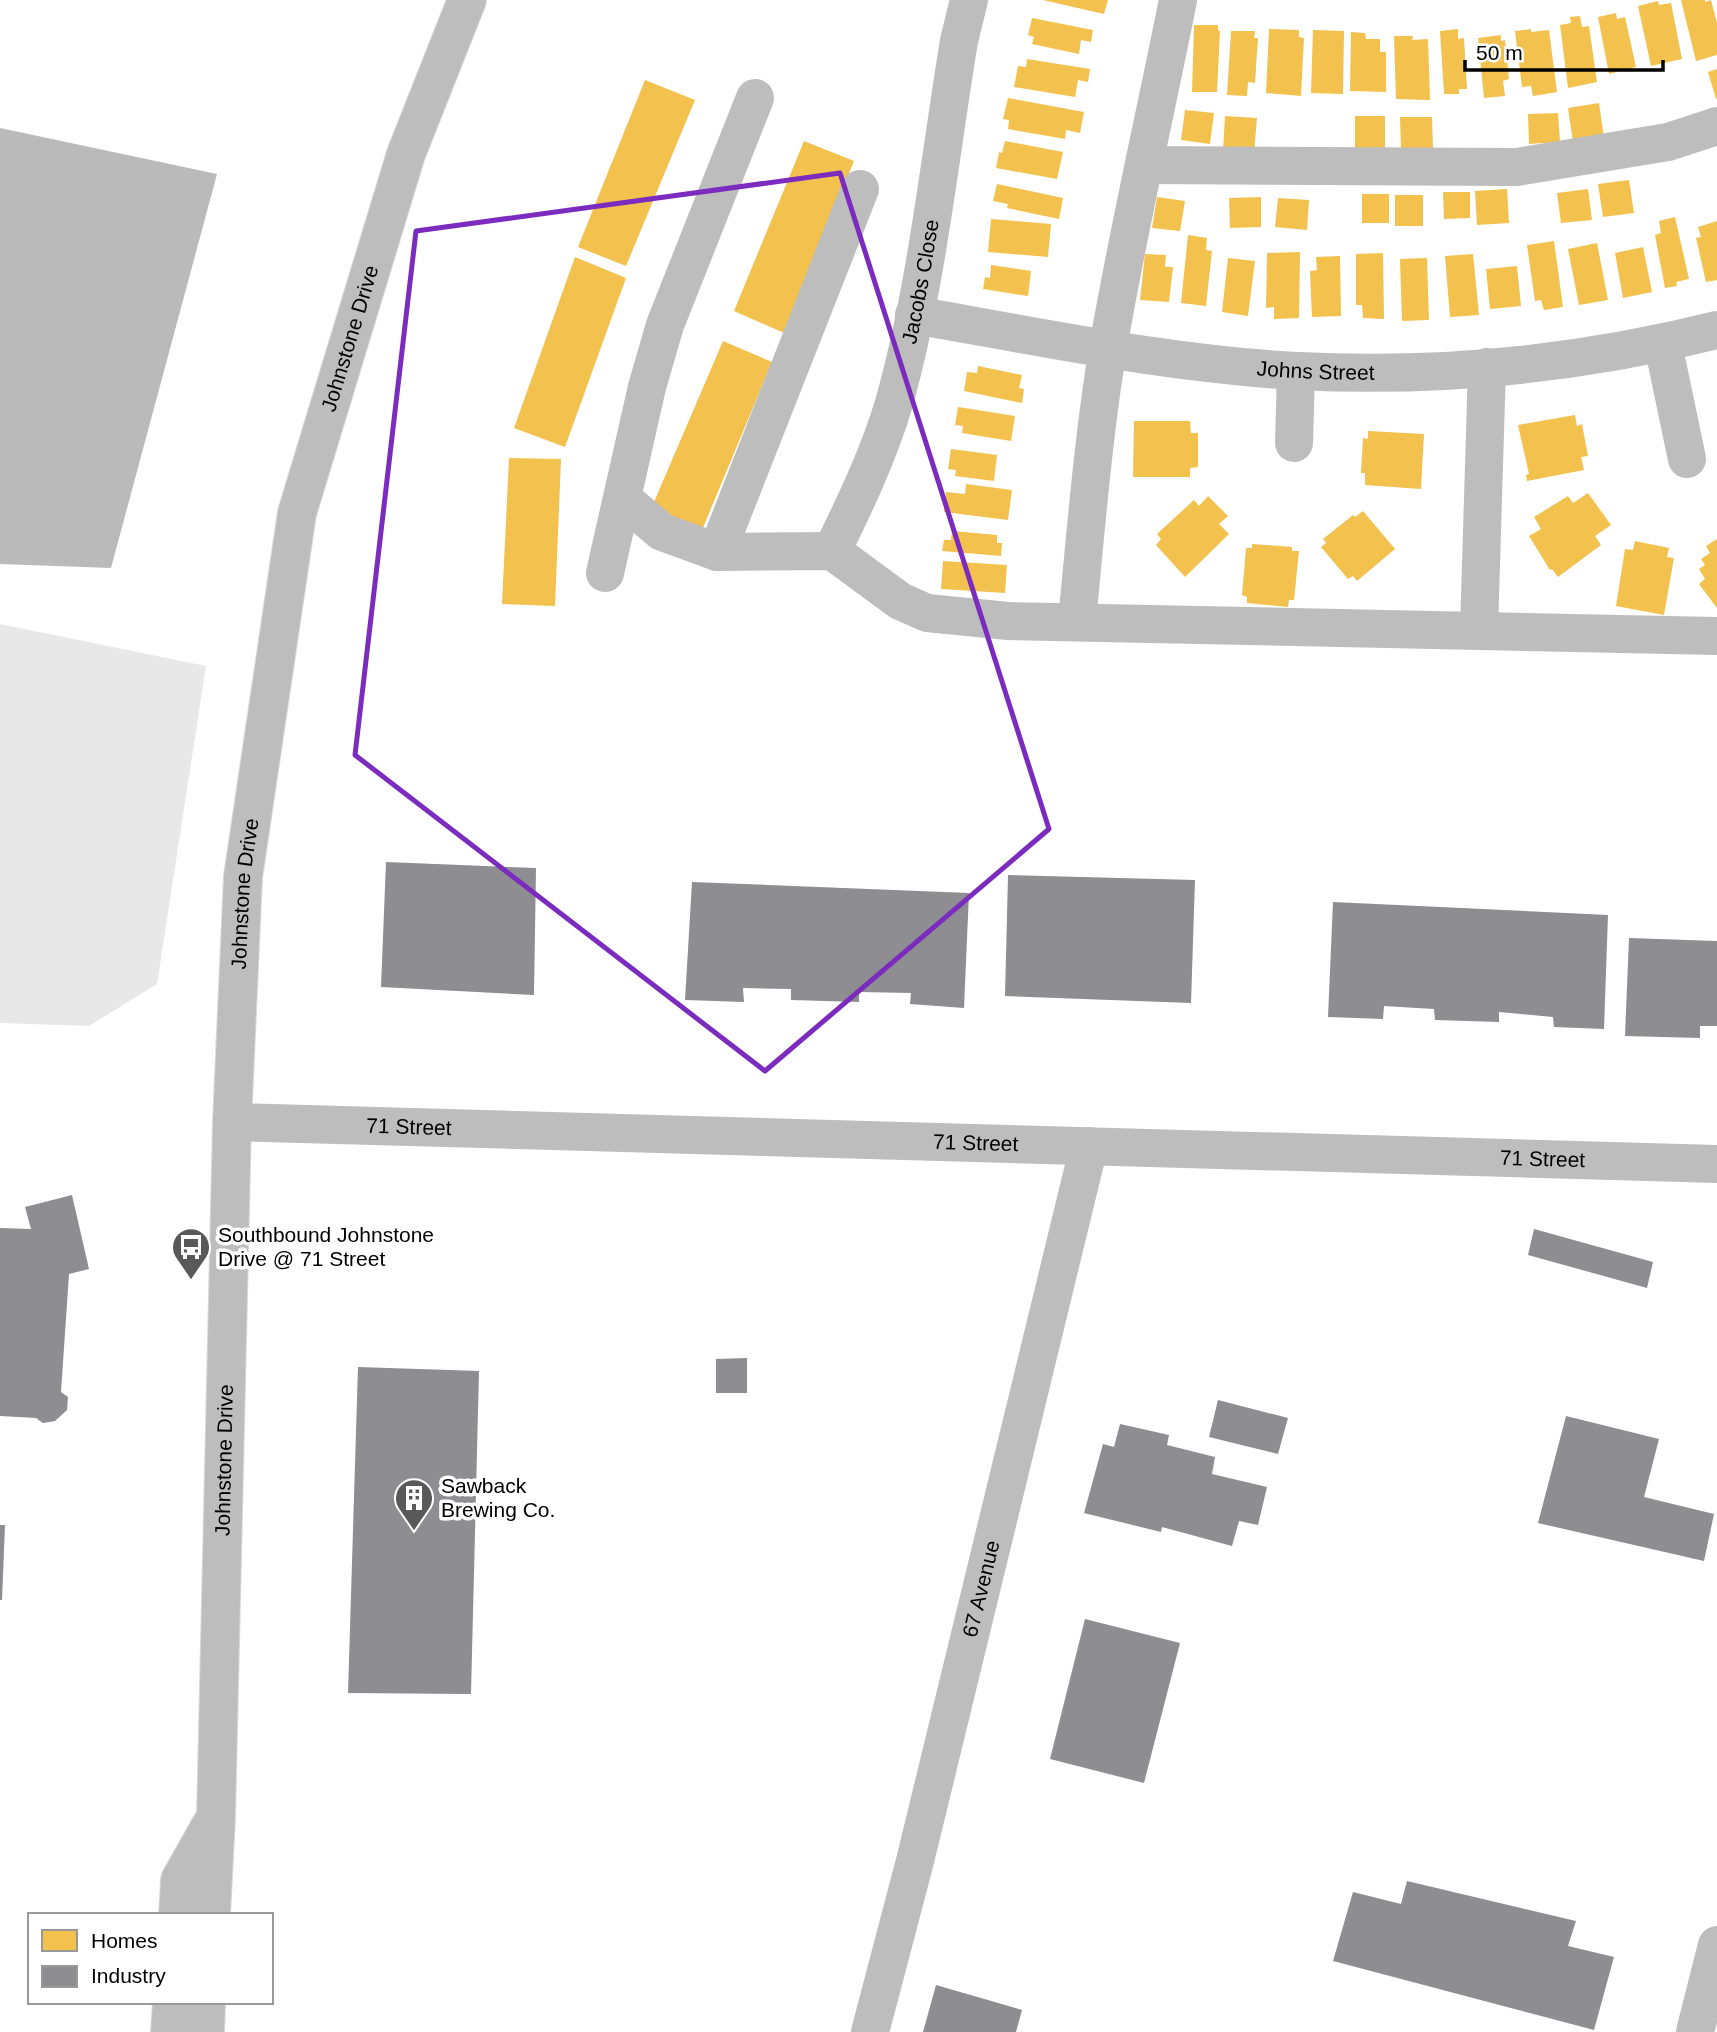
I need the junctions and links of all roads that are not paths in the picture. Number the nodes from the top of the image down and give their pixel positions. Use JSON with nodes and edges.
{"nodes":[{"id":1,"x":467,"y":0,"type":"edge"},
{"id":2,"x":969,"y":0,"type":"edge"},
{"id":3,"x":1178,"y":0,"type":"edge"},
{"id":4,"x":755,"y":98,"type":"dead end"},
{"id":5,"x":1717,"y":126,"type":"edge"},
{"id":6,"x":1145,"y":165,"type":"junction"},
{"id":7,"x":860,"y":189,"type":"dead end"},
{"id":8,"x":915,"y":315,"type":"junction"},
{"id":9,"x":1717,"y":330,"type":"edge"},
{"id":10,"x":1663,"y":344,"type":"junction"},
{"id":11,"x":1108,"y":349,"type":"junction"},
{"id":12,"x":1487,"y":367,"type":"junction"},
{"id":13,"x":1296,"y":370,"type":"junction"},
{"id":14,"x":1293,"y":443,"type":"dead end"},
{"id":15,"x":1687,"y":459,"type":"dead end"},
{"id":16,"x":623,"y":499,"type":"junction"},
{"id":17,"x":832,"y":551,"type":"junction"},
{"id":18,"x":717,"y":552,"type":"junction"},
{"id":19,"x":605,"y":573,"type":"dead end"},
{"id":20,"x":1077,"y":621,"type":"junction"},
{"id":21,"x":1479,"y":630,"type":"junction"},
{"id":22,"x":1717,"y":636,"type":"edge"},
{"id":23,"x":232,"y":1122,"type":"junction"},
{"id":24,"x":1089,"y":1146,"type":"junction"},
{"id":25,"x":1717,"y":1164,"type":"edge"},
{"id":26,"x":216,"y":1817,"type":"junction"},
{"id":27,"x":178,"y":1913,"type":"edge"},
{"id":28,"x":211,"y":1913,"type":"edge"},
{"id":29,"x":1717,"y":1945,"type":"edge"},
{"id":30,"x":172,"y":2004,"type":"edge"},
{"id":31,"x":206,"y":2004,"type":"edge"},
{"id":32,"x":170,"y":2032,"type":"edge"},
{"id":33,"x":205,"y":2032,"type":"edge"},
{"id":34,"x":870,"y":2032,"type":"edge"},
{"id":35,"x":1695,"y":2032,"type":"edge"}],
"edges":[{"from":1,"to":23,"type":"street","name":"Johnstone Drive"},
{"from":2,"to":8,"type":"street","name":"Jacobs Close"},
{"from":3,"to":6,"type":"street"},
{"from":4,"to":16,"type":"street"},
{"from":5,"to":6,"type":"street"},
{"from":6,"to":11,"type":"street"},
{"from":7,"to":18,"type":"street"},
{"from":8,"to":11,"type":"street","name":"Johns Street"},
{"from":8,"to":17,"type":"street","name":"Jacobs Close"},
{"from":9,"to":10,"type":"street","name":"Johns Street"},
{"from":10,"to":12,"type":"street","name":"Johns Street"},
{"from":10,"to":15,"type":"street"},
{"from":11,"to":13,"type":"street","name":"Johns Street"},
{"from":11,"to":20,"type":"street"},
{"from":12,"to":13,"type":"street","name":"Johns Street"},
{"from":12,"to":21,"type":"street"},
{"from":13,"to":14,"type":"street"},
{"from":16,"to":18,"type":"street"},
{"from":16,"to":19,"type":"street"},
{"from":17,"to":18,"type":"street"},
{"from":17,"to":20,"type":"street"},
{"from":20,"to":21,"type":"street"},
{"from":21,"to":22,"type":"street"},
{"from":23,"to":24,"type":"street","name":"71 Street"},
{"from":23,"to":26,"type":"street","name":"Johnstone Drive"},
{"from":24,"to":25,"type":"street","name":"71 Street"},
{"from":24,"to":34,"type":"street","name":"67 Avenue"},
{"from":26,"to":27,"type":"street","name":"Johnstone Drive"},
{"from":26,"to":28,"type":"street","name":"Johnstone Drive"},
{"from":29,"to":35,"type":"street"},
{"from":30,"to":32,"type":"street"},
{"from":31,"to":33,"type":"street"}]}
